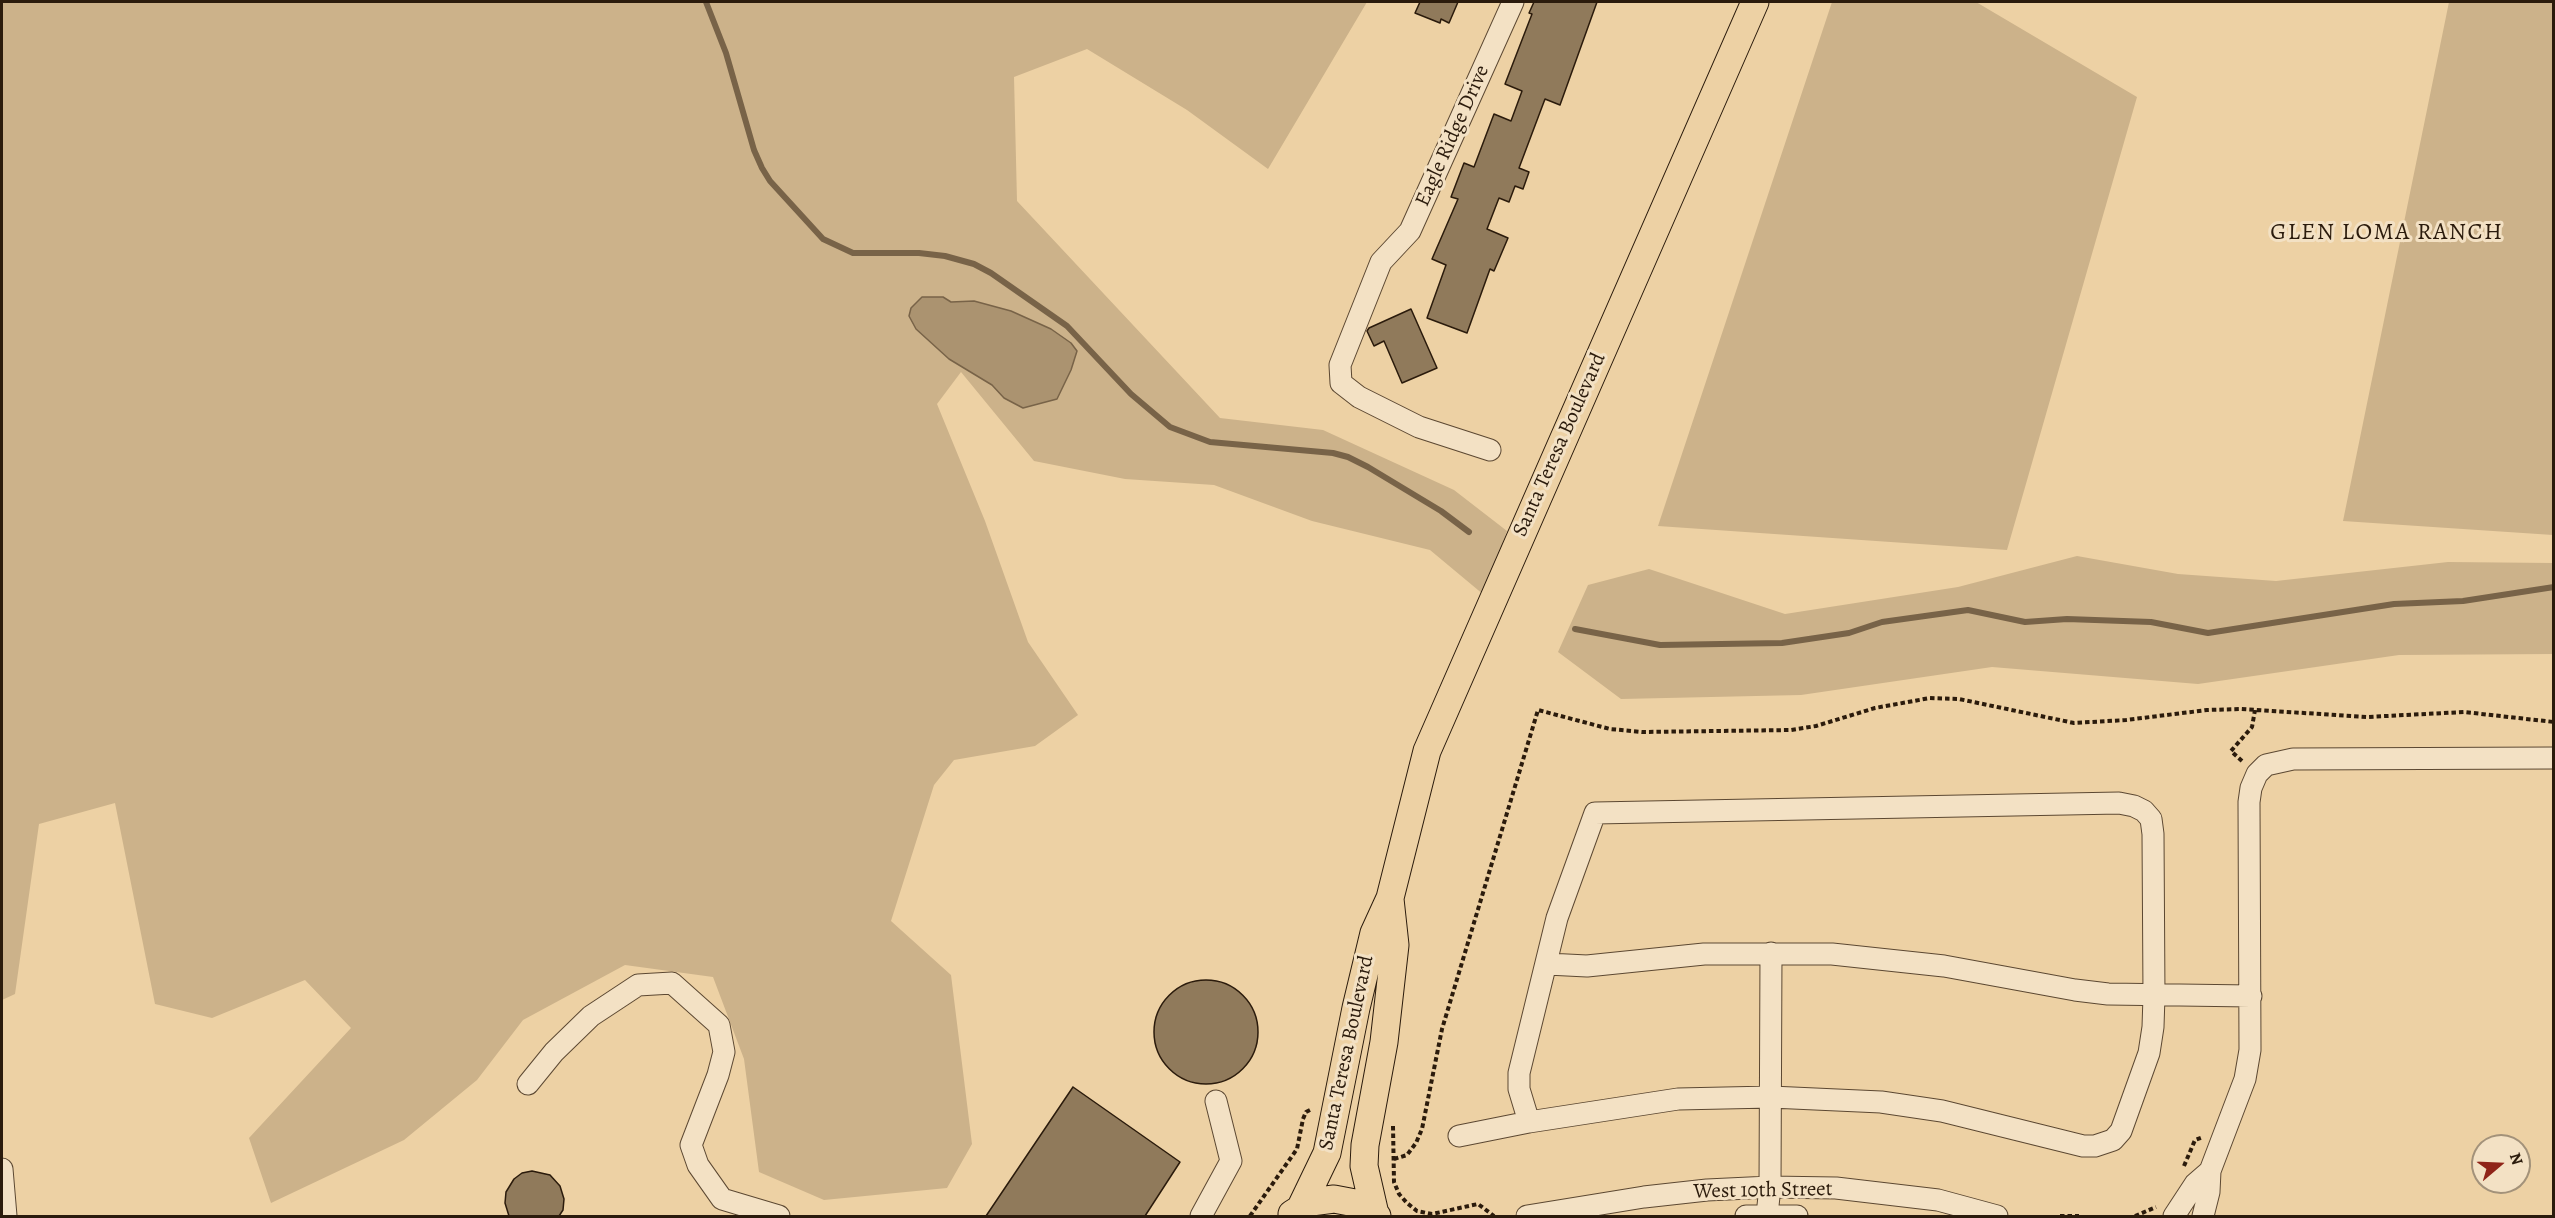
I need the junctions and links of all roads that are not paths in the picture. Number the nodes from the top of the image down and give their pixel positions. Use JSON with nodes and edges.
{"nodes":[{"id":1,"x":1513,"y":2,"type":"edge"},
{"id":2,"x":1755,"y":2,"type":"edge"},
{"id":3,"x":1490,"y":450,"type":"dead end"},
{"id":4,"x":2553,"y":758,"type":"edge"},
{"id":5,"x":1390,"y":898,"type":"junction"},
{"id":6,"x":1771,"y":953,"type":"junction"},
{"id":7,"x":1547,"y":964,"type":"junction"},
{"id":8,"x":2154,"y":996,"type":"junction"},
{"id":9,"x":2251,"y":996,"type":"junction"},
{"id":10,"x":528,"y":1084,"type":"dead end"},
{"id":11,"x":1771,"y":1097,"type":"junction"},
{"id":12,"x":1216,"y":1101,"type":"dead end"},
{"id":13,"x":1529,"y":1122,"type":"junction"},
{"id":14,"x":1459,"y":1136,"type":"dead end"},
{"id":15,"x":2,"y":1169,"type":"edge"},
{"id":16,"x":2210,"y":1171,"type":"junction"},
{"id":17,"x":1770,"y":1187,"type":"junction"},
{"id":18,"x":1295,"y":1212,"type":"edge"},
{"id":19,"x":1376,"y":1215,"type":"edge"},
{"id":20,"x":6,"y":1216,"type":"edge"},
{"id":21,"x":779,"y":1216,"type":"edge"},
{"id":22,"x":1202,"y":1216,"type":"edge"},
{"id":23,"x":1527,"y":1216,"type":"edge"},
{"id":24,"x":1756,"y":1216,"type":"edge"},
{"id":25,"x":1797,"y":1216,"type":"edge"},
{"id":26,"x":1997,"y":1216,"type":"edge"},
{"id":27,"x":2174,"y":1216,"type":"edge"},
{"id":28,"x":2203,"y":1216,"type":"edge"}],
"edges":[{"from":1,"to":3,"type":"street","name":"Eagle Ridge Drive"},
{"from":2,"to":5,"type":"main road","name":"Santa Teresa Boulevard"},
{"from":4,"to":9,"type":"street"},
{"from":5,"to":18,"type":"main road","name":"Santa Teresa Boulevard"},
{"from":5,"to":19,"type":"main road","name":"Santa Teresa Boulevard"},
{"from":6,"to":7,"type":"street"},
{"from":6,"to":8,"type":"street"},
{"from":6,"to":11,"type":"street"},
{"from":7,"to":8,"type":"street"},
{"from":7,"to":13,"type":"street"},
{"from":8,"to":9,"type":"street"},
{"from":8,"to":11,"type":"street"},
{"from":9,"to":16,"type":"street"},
{"from":10,"to":21,"type":"street"},
{"from":11,"to":13,"type":"street"},
{"from":11,"to":17,"type":"street"},
{"from":12,"to":22,"type":"street"},
{"from":13,"to":14,"type":"street"},
{"from":15,"to":20,"type":"street"},
{"from":16,"to":27,"type":"street"},
{"from":16,"to":28,"type":"street"},
{"from":17,"to":23,"type":"street","name":"West 10th Street"},
{"from":17,"to":24,"type":"street"},
{"from":17,"to":26,"type":"street","name":"West 10th Street"},
{"from":18,"to":19,"type":"main road"},
{"from":24,"to":25,"type":"street","name":"West 10th Street"}]}
